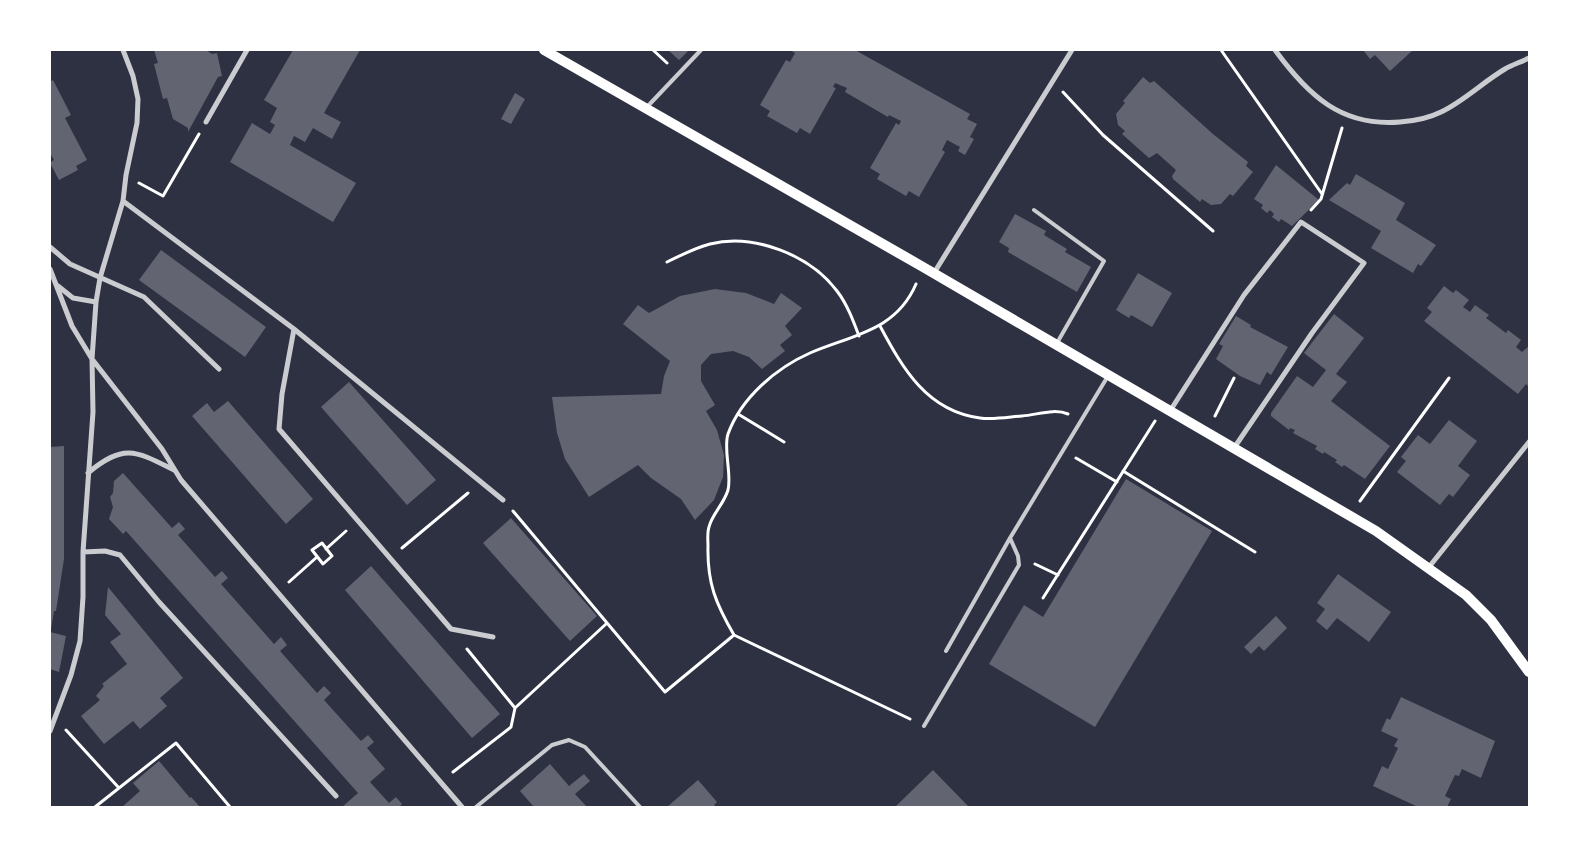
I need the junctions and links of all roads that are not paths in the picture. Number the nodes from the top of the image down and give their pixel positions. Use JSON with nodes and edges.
{"nodes":[{"id":1,"x":122,"y":50,"type":"edge"},
{"id":2,"x":247,"y":50,"type":"edge"},
{"id":3,"x":701,"y":50,"type":"edge"},
{"id":4,"x":1072,"y":50,"type":"edge"},
{"id":5,"x":1275,"y":50,"type":"edge"},
{"id":6,"x":547,"y":51,"type":"edge"},
{"id":7,"x":1529,"y":58,"type":"edge"},
{"id":8,"x":646,"y":108,"type":"junction"},
{"id":9,"x":206,"y":122,"type":"road end"},
{"id":10,"x":123,"y":201,"type":"junction"},
{"id":11,"x":1034,"y":210,"type":"dead end"},
{"id":12,"x":50,"y":247,"type":"edge"},
{"id":13,"x":50,"y":269,"type":"edge"},
{"id":14,"x":934,"y":273,"type":"junction"},
{"id":15,"x":100,"y":278,"type":"junction"},
{"id":16,"x":58,"y":286,"type":"junction"},
{"id":17,"x":96,"y":302,"type":"junction"},
{"id":18,"x":294,"y":330,"type":"junction"},
{"id":19,"x":1055,"y":345,"type":"junction"},
{"id":20,"x":92,"y":359,"type":"junction"},
{"id":21,"x":220,"y":369,"type":"dead end"},
{"id":22,"x":1108,"y":376,"type":"junction"},
{"id":23,"x":1166,"y":410,"type":"junction"},
{"id":24,"x":1529,"y":442,"type":"edge"},
{"id":25,"x":1234,"y":448,"type":"junction"},
{"id":26,"x":174,"y":471,"type":"junction"},
{"id":27,"x":88,"y":473,"type":"junction"},
{"id":28,"x":504,"y":500,"type":"road end"},
{"id":29,"x":1010,"y":538,"type":"junction"},
{"id":30,"x":83,"y":552,"type":"junction"},
{"id":31,"x":1429,"y":567,"type":"junction"},
{"id":32,"x":493,"y":637,"type":"dead end"},
{"id":33,"x":946,"y":651,"type":"dead end"},
{"id":34,"x":1529,"y":672,"type":"edge"},
{"id":35,"x":924,"y":726,"type":"road end"},
{"id":36,"x":50,"y":731,"type":"edge"},
{"id":37,"x":336,"y":796,"type":"dead end"},
{"id":38,"x":462,"y":807,"type":"edge"},
{"id":39,"x":476,"y":807,"type":"edge"},
{"id":40,"x":640,"y":807,"type":"edge"}],
"edges":[{"from":1,"to":10,"type":"street"},
{"from":2,"to":9,"type":"street"},
{"from":3,"to":8,"type":"lane"},
{"from":4,"to":14,"type":"street"},
{"from":5,"to":7,"type":"street"},
{"from":6,"to":8,"type":"main road"},
{"from":8,"to":14,"type":"main road"},
{"from":10,"to":15,"type":"street"},
{"from":10,"to":18,"type":"street"},
{"from":11,"to":19,"type":"lane"},
{"from":12,"to":15,"type":"street"},
{"from":13,"to":16,"type":"street"},
{"from":14,"to":19,"type":"main road"},
{"from":15,"to":17,"type":"street"},
{"from":15,"to":21,"type":"street"},
{"from":16,"to":17,"type":"street"},
{"from":16,"to":20,"type":"street"},
{"from":17,"to":20,"type":"street"},
{"from":18,"to":28,"type":"street"},
{"from":18,"to":32,"type":"street"},
{"from":19,"to":22,"type":"main road"},
{"from":20,"to":26,"type":"street"},
{"from":20,"to":27,"type":"street"},
{"from":22,"to":23,"type":"main road"},
{"from":22,"to":29,"type":"lane"},
{"from":23,"to":25,"type":"main road"},
{"from":23,"to":25,"type":"street"},
{"from":24,"to":31,"type":"street"},
{"from":25,"to":31,"type":"main road"},
{"from":26,"to":27,"type":"street"},
{"from":26,"to":38,"type":"street"},
{"from":27,"to":30,"type":"street"},
{"from":29,"to":33,"type":"lane"},
{"from":29,"to":35,"type":"lane"},
{"from":30,"to":36,"type":"street"},
{"from":30,"to":37,"type":"street"},
{"from":31,"to":34,"type":"main road"},
{"from":39,"to":40,"type":"lane"}]}
